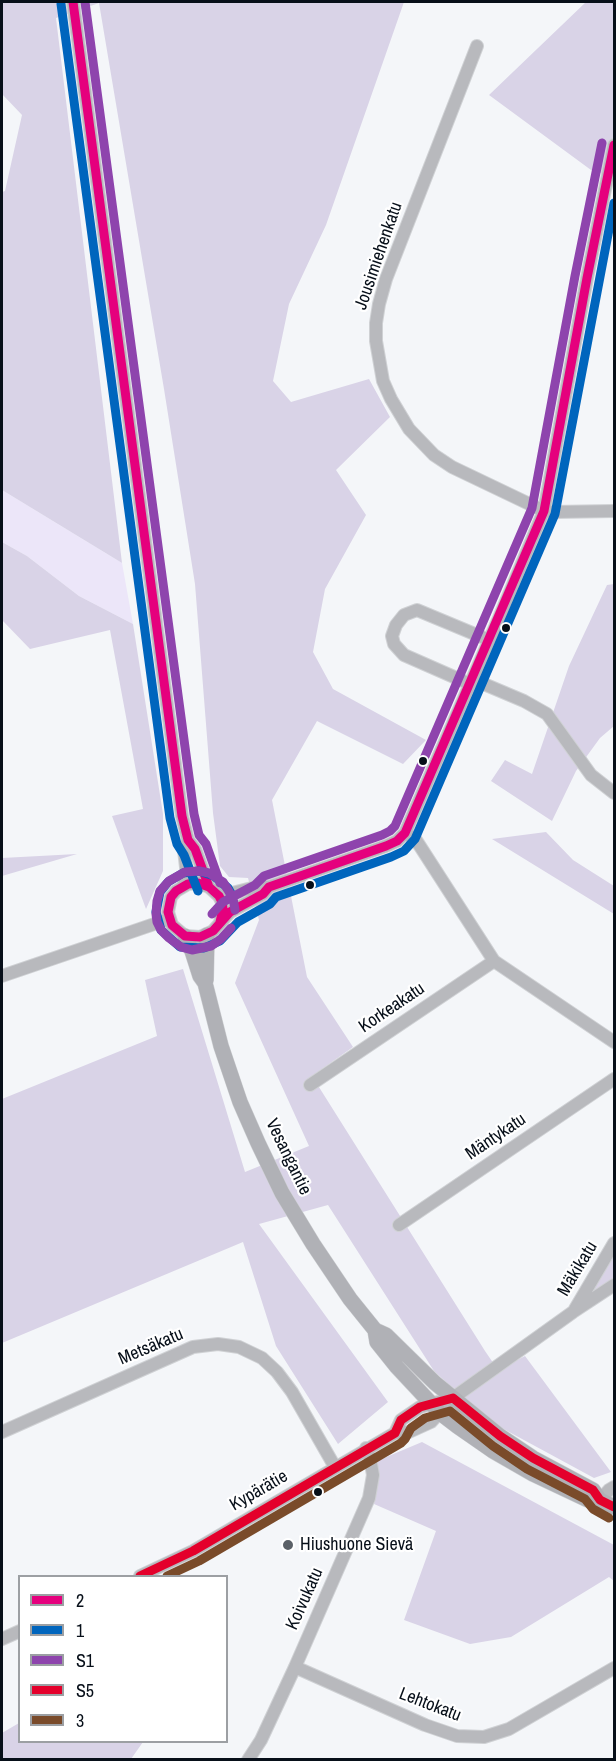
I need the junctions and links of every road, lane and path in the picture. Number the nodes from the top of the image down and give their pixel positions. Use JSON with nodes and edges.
{"nodes":[{"id":1,"x":73,"y":2,"type":"edge"},
{"id":2,"x":477,"y":46,"type":"dead end"},
{"id":3,"x":615,"y":144,"type":"edge"},
{"id":4,"x":544,"y":511,"type":"junction"},
{"id":5,"x":615,"y":511,"type":"edge"},
{"id":6,"x":489,"y":640,"type":"junction"},
{"id":7,"x":471,"y":682,"type":"junction"},
{"id":8,"x":615,"y":793,"type":"edge"},
{"id":9,"x":405,"y":833,"type":"junction"},
{"id":10,"x":188,"y":840,"type":"junction"},
{"id":11,"x":183,"y":886,"type":"junction"},
{"id":12,"x":269,"y":887,"type":"junction"},
{"id":13,"x":212,"y":889,"type":"junction"},
{"id":14,"x":169,"y":919,"type":"junction"},
{"id":15,"x":220,"y":922,"type":"junction"},
{"id":16,"x":207,"y":935,"type":"junction"},
{"id":17,"x":185,"y":936,"type":"junction"},
{"id":18,"x":495,"y":961,"type":"junction"},
{"id":19,"x":2,"y":976,"type":"edge"},
{"id":20,"x":205,"y":983,"type":"junction"},
{"id":21,"x":615,"y":1042,"type":"edge"},
{"id":22,"x":615,"y":1079,"type":"edge"},
{"id":23,"x":310,"y":1085,"type":"dead end"},
{"id":24,"x":399,"y":1225,"type":"dead end"},
{"id":25,"x":615,"y":1244,"type":"edge"},
{"id":26,"x":615,"y":1286,"type":"edge"},
{"id":27,"x":573,"y":1312,"type":"junction"},
{"id":28,"x":375,"y":1330,"type":"junction"},
{"id":29,"x":453,"y":1398,"type":"junction"},
{"id":30,"x":436,"y":1408,"type":"junction"},
{"id":31,"x":2,"y":1432,"type":"edge"},
{"id":32,"x":395,"y":1433,"type":"junction"},
{"id":33,"x":366,"y":1448,"type":"junction"},
{"id":34,"x":335,"y":1467,"type":"junction"},
{"id":35,"x":615,"y":1487,"type":"edge"},
{"id":36,"x":600,"y":1500,"type":"junction"},
{"id":37,"x":615,"y":1507,"type":"edge"},
{"id":38,"x":142,"y":1575,"type":"edge"},
{"id":39,"x":18,"y":1632,"type":"edge"},
{"id":40,"x":2,"y":1639,"type":"edge"},
{"id":41,"x":295,"y":1667,"type":"junction"},
{"id":42,"x":615,"y":1668,"type":"edge"},
{"id":43,"x":248,"y":1760,"type":"edge"}],
"edges":[{"from":1,"to":10,"type":"street"},
{"from":2,"to":4,"type":"street","name":"Jousimiehenkatu"},
{"from":3,"to":4,"type":"street"},
{"from":4,"to":5,"type":"street"},
{"from":4,"to":6,"type":"street"},
{"from":6,"to":7,"type":"street"},
{"from":6,"to":7,"type":"street"},
{"from":7,"to":8,"type":"street"},
{"from":7,"to":9,"type":"street"},
{"from":9,"to":12,"type":"street"},
{"from":9,"to":18,"type":"street"},
{"from":10,"to":11,"type":"street"},
{"from":10,"to":13,"type":"street"},
{"from":11,"to":13,"type":"street"},
{"from":11,"to":14,"type":"street"},
{"from":12,"to":13,"type":"street"},
{"from":12,"to":15,"type":"street"},
{"from":13,"to":15,"type":"street"},
{"from":14,"to":17,"type":"street"},
{"from":14,"to":19,"type":"street"},
{"from":15,"to":16,"type":"street"},
{"from":16,"to":17,"type":"street"},
{"from":16,"to":20,"type":"main road","name":"Vesangantie"},
{"from":17,"to":20,"type":"main road","name":"Vesangantie"},
{"from":18,"to":21,"type":"street"},
{"from":18,"to":23,"type":"street","name":"Korkeakatu"},
{"from":20,"to":28,"type":"main road","name":"Vesangantie"},
{"from":22,"to":24,"type":"street","name":"Mäntykatu"},
{"from":25,"to":27,"type":"street","name":"Mäkikatu"},
{"from":26,"to":27,"type":"street","name":"Kypärätie"},
{"from":27,"to":29,"type":"street","name":"Kypärätie"},
{"from":28,"to":29,"type":"main road","name":"Vesangantie"},
{"from":28,"to":30,"type":"main road","name":"Vesangantie"},
{"from":29,"to":30,"type":"street","name":"Kypärätie"},
{"from":29,"to":36,"type":"main road","name":"Vesangantie"},
{"from":30,"to":32,"type":"street","name":"Kypärätie"},
{"from":30,"to":32,"type":"street","name":"Kypärätie"},
{"from":30,"to":36,"type":"main road","name":"Vesangantie"},
{"from":31,"to":34,"type":"street","name":"Metsäkatu"},
{"from":32,"to":33,"type":"street","name":"Kypärätie"},
{"from":33,"to":34,"type":"street","name":"Kypärätie"},
{"from":33,"to":41,"type":"street","name":"Koivukatu"},
{"from":34,"to":38,"type":"street","name":"Kypärätie"},
{"from":35,"to":36,"type":"street"},
{"from":36,"to":37,"type":"main road","name":"Vesangantie"},
{"from":39,"to":40,"type":"street"},
{"from":41,"to":42,"type":"street","name":"Lehtokatu"},
{"from":41,"to":43,"type":"street","name":"Koivukatu"}]}
